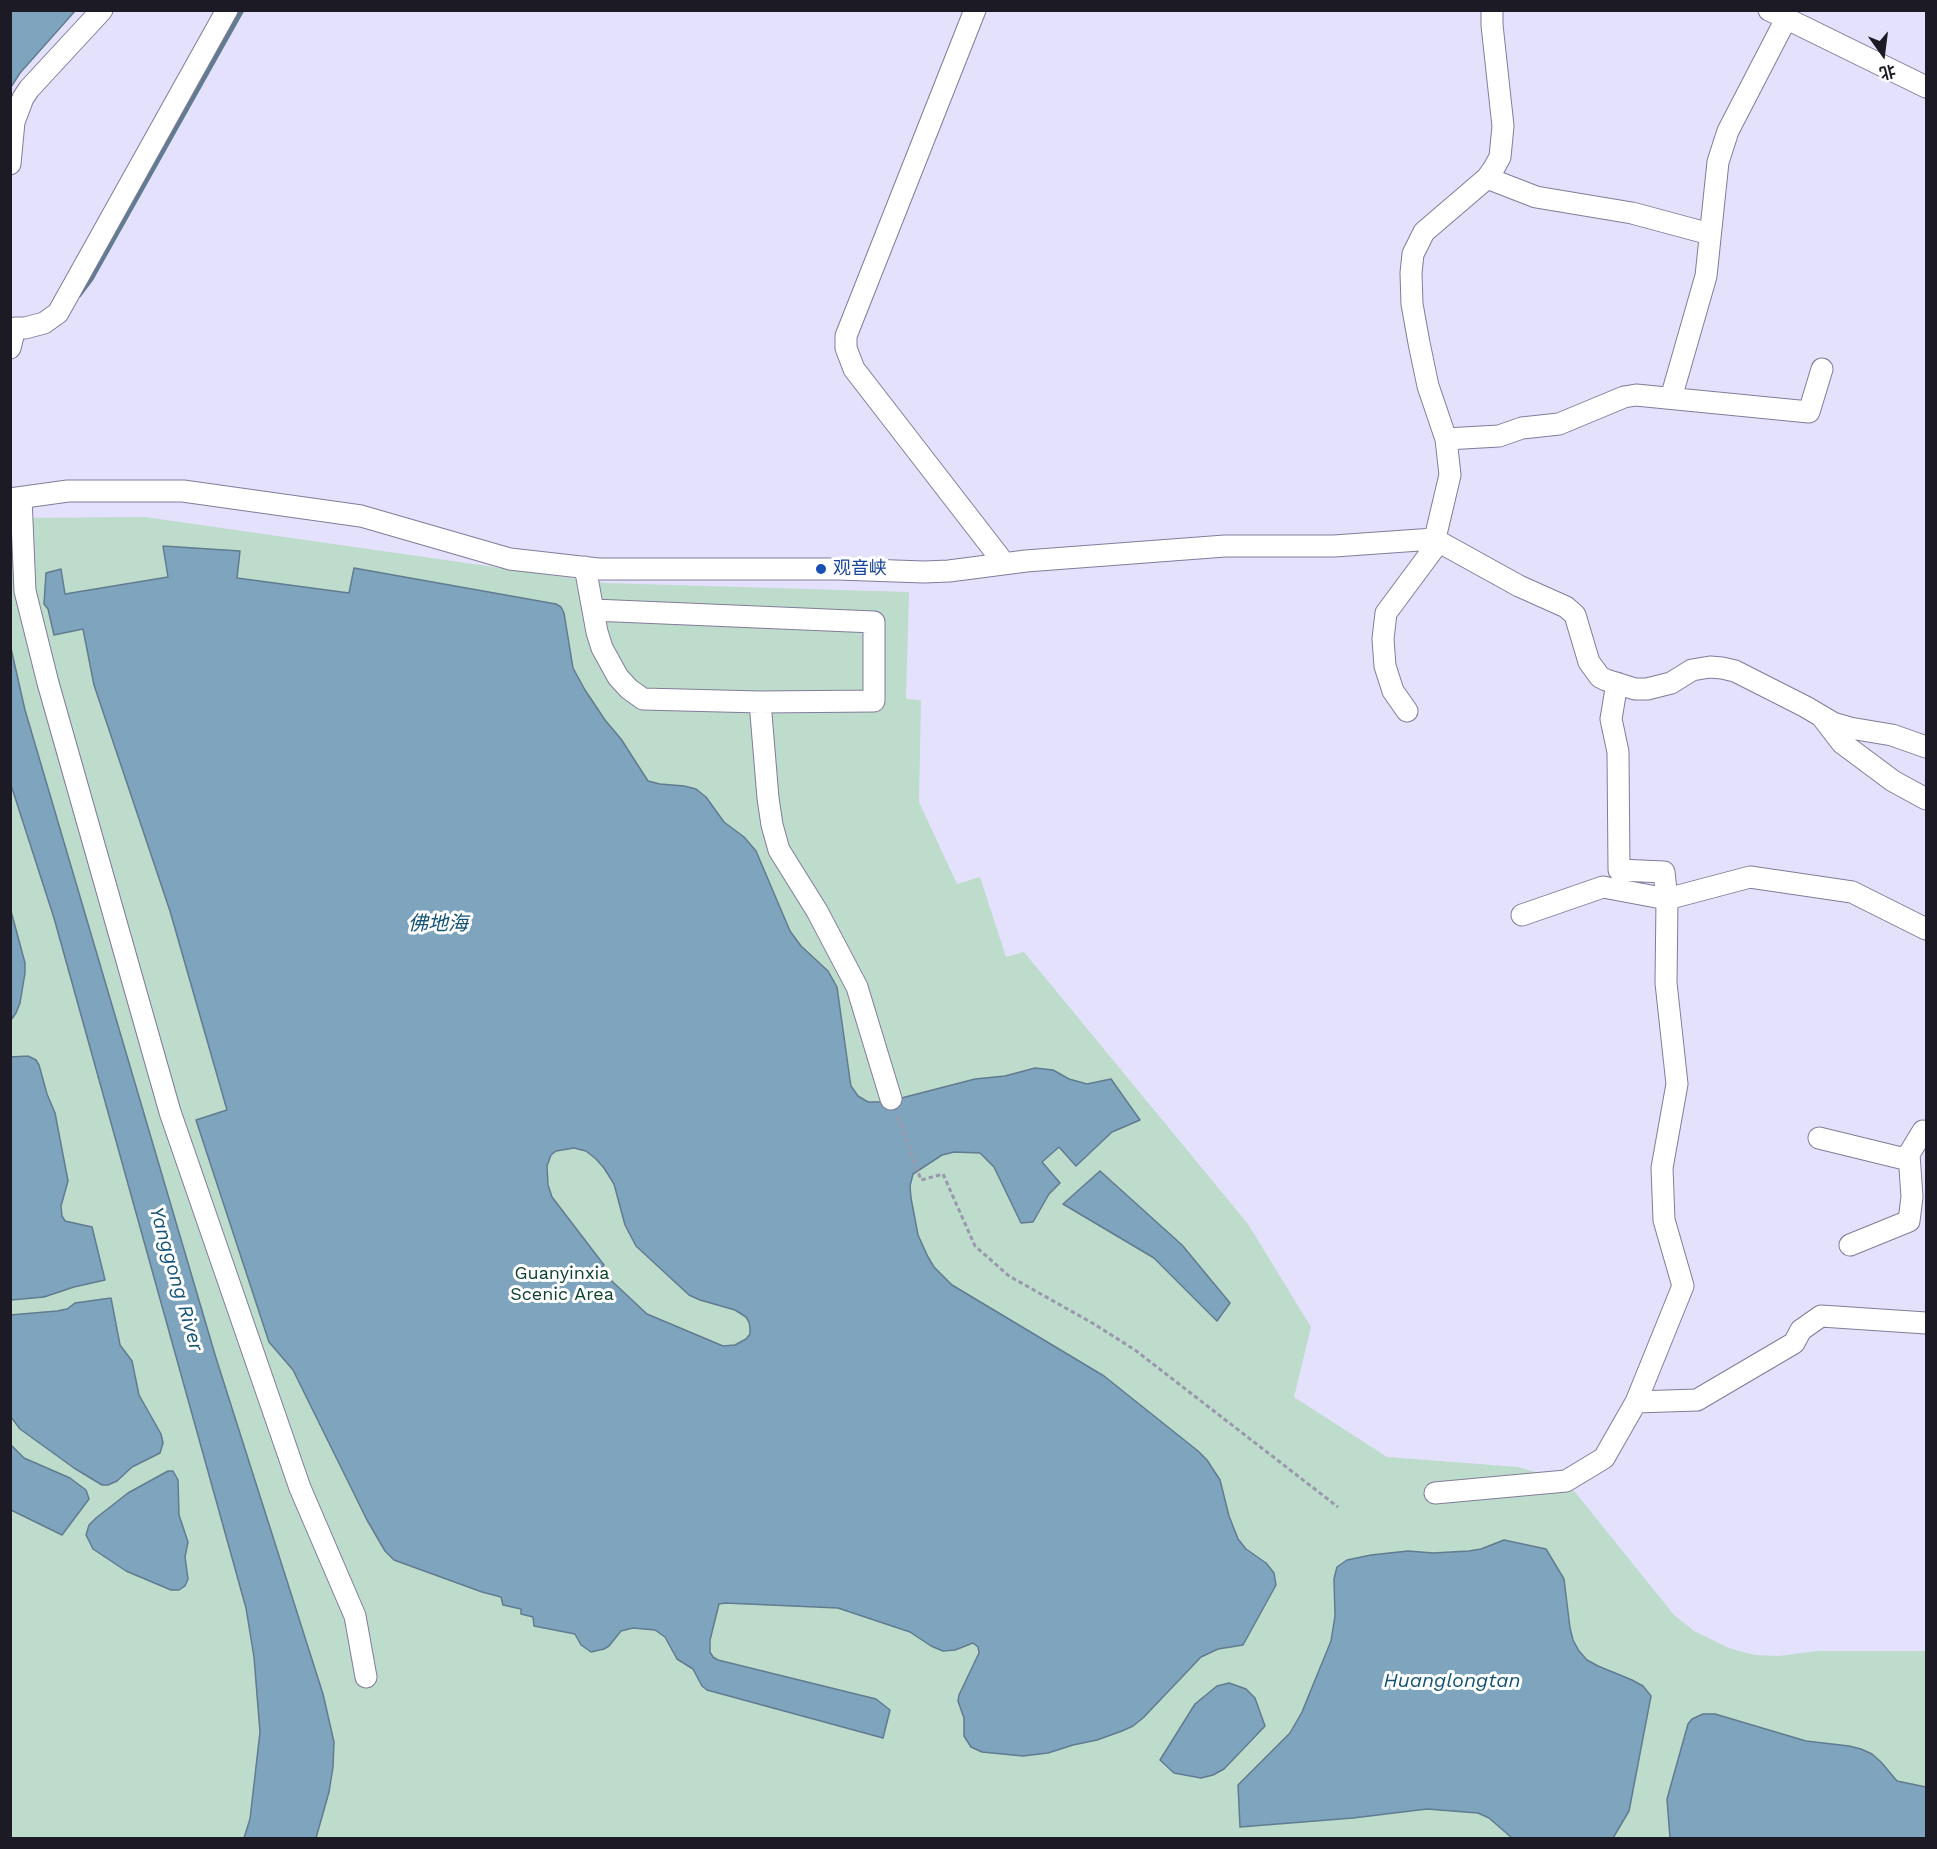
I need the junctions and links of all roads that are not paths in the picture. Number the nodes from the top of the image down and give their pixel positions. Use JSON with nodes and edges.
{"nodes":[{"id":1,"x":102,"y":10,"type":"edge"},
{"id":2,"x":227,"y":10,"type":"edge"},
{"id":3,"x":975,"y":10,"type":"edge"},
{"id":4,"x":1492,"y":10,"type":"edge"},
{"id":5,"x":1778,"y":15,"type":"edge"},
{"id":6,"x":1926,"y":87,"type":"edge"},
{"id":7,"x":10,"y":164,"type":"edge"},
{"id":8,"x":1486,"y":178,"type":"junction"},
{"id":9,"x":1710,"y":234,"type":"junction"},
{"id":10,"x":12,"y":333,"type":"edge"},
{"id":11,"x":1822,"y":369,"type":"dead end"},
{"id":12,"x":1671,"y":398,"type":"junction"},
{"id":13,"x":1446,"y":439,"type":"junction"},
{"id":14,"x":16,"y":499,"type":"edge"},
{"id":15,"x":1434,"y":539,"type":"junction"},
{"id":16,"x":1004,"y":563,"type":"junction"},
{"id":17,"x":585,"y":567,"type":"junction"},
{"id":18,"x":593,"y":610,"type":"junction"},
{"id":19,"x":1617,"y":683,"type":"junction"},
{"id":20,"x":760,"y":702,"type":"junction"},
{"id":21,"x":1407,"y":711,"type":"dead end"},
{"id":22,"x":1822,"y":717,"type":"junction"},
{"id":23,"x":1926,"y":747,"type":"edge"},
{"id":24,"x":1926,"y":799,"type":"edge"},
{"id":25,"x":1667,"y":899,"type":"junction"},
{"id":26,"x":1522,"y":915,"type":"dead end"},
{"id":27,"x":1926,"y":929,"type":"edge"},
{"id":28,"x":891,"y":1099,"type":"road end"},
{"id":29,"x":1924,"y":1132,"type":"edge"},
{"id":30,"x":1819,"y":1138,"type":"dead end"},
{"id":31,"x":1909,"y":1160,"type":"junction"},
{"id":32,"x":1850,"y":1245,"type":"dead end"},
{"id":33,"x":1926,"y":1323,"type":"edge"},
{"id":34,"x":1636,"y":1402,"type":"junction"},
{"id":35,"x":1435,"y":1493,"type":"dead end"},
{"id":36,"x":366,"y":1677,"type":"dead end"}],
"edges":[{"from":1,"to":7,"type":"street"},
{"from":2,"to":10,"type":"street"},
{"from":3,"to":16,"type":"street"},
{"from":4,"to":8,"type":"street"},
{"from":5,"to":6,"type":"street"},
{"from":5,"to":9,"type":"street"},
{"from":8,"to":9,"type":"street"},
{"from":8,"to":13,"type":"street"},
{"from":9,"to":12,"type":"street"},
{"from":11,"to":12,"type":"street"},
{"from":12,"to":13,"type":"street"},
{"from":13,"to":15,"type":"street"},
{"from":14,"to":17,"type":"street"},
{"from":14,"to":36,"type":"street"},
{"from":15,"to":16,"type":"street"},
{"from":15,"to":19,"type":"street"},
{"from":15,"to":21,"type":"street"},
{"from":16,"to":17,"type":"street"},
{"from":17,"to":18,"type":"street"},
{"from":18,"to":20,"type":"street"},
{"from":18,"to":20,"type":"street"},
{"from":19,"to":22,"type":"street"},
{"from":19,"to":25,"type":"street"},
{"from":20,"to":28,"type":"street"},
{"from":22,"to":23,"type":"street"},
{"from":22,"to":24,"type":"street"},
{"from":25,"to":26,"type":"street"},
{"from":25,"to":27,"type":"street"},
{"from":25,"to":34,"type":"street"},
{"from":29,"to":31,"type":"street"},
{"from":30,"to":31,"type":"street"},
{"from":31,"to":32,"type":"street"},
{"from":33,"to":34,"type":"street"},
{"from":34,"to":35,"type":"street"}]}
